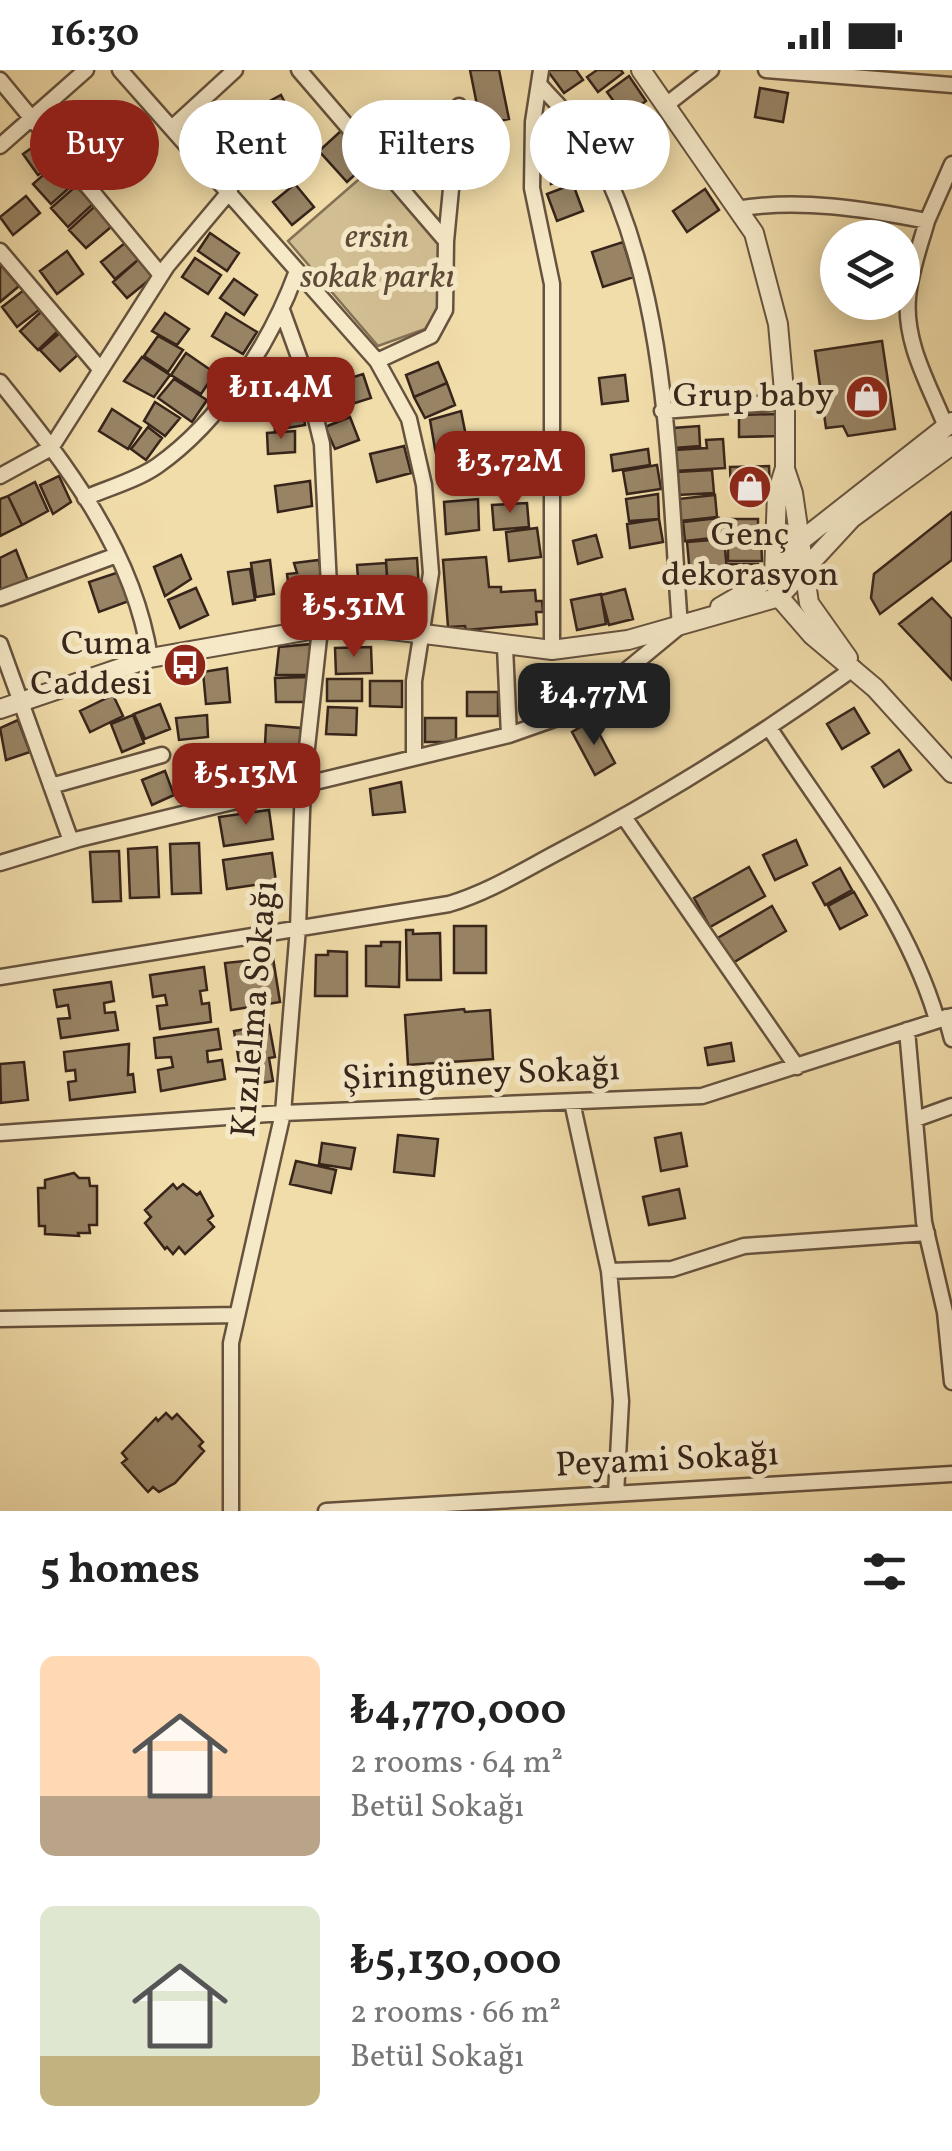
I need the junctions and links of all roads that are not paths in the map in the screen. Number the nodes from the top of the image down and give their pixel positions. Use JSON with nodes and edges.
{"nodes":[{"id":1,"x":86,"y":70,"type":"edge"},
{"id":2,"x":120,"y":70,"type":"edge"},
{"id":3,"x":235,"y":70,"type":"edge"},
{"id":4,"x":299,"y":70,"type":"edge"},
{"id":5,"x":641,"y":70,"type":"edge"},
{"id":6,"x":711,"y":70,"type":"edge"},
{"id":7,"x":766,"y":70,"type":"edge"},
{"id":8,"x":540,"y":77,"type":"edge"},
{"id":9,"x":0,"y":80,"type":"edge"},
{"id":10,"x":952,"y":85,"type":"edge"},
{"id":11,"x":53,"y":100,"type":"edge"},
{"id":12,"x":662,"y":100,"type":"edge"},
{"id":13,"x":670,"y":102,"type":"edge"},
{"id":14,"x":670,"y":111,"type":"edge"},
{"id":15,"x":30,"y":115,"type":"edge"},
{"id":16,"x":30,"y":121,"type":"edge"},
{"id":17,"x":174,"y":127,"type":"junction"},
{"id":18,"x":0,"y":146,"type":"edge"},
{"id":19,"x":952,"y":164,"type":"edge"},
{"id":20,"x":92,"y":190,"type":"edge"},
{"id":21,"x":451,"y":190,"type":"edge"},
{"id":22,"x":230,"y":191,"type":"junction"},
{"id":23,"x":736,"y":208,"type":"junction"},
{"id":24,"x":927,"y":221,"type":"junction"},
{"id":25,"x":446,"y":241,"type":"junction"},
{"id":26,"x":0,"y":251,"type":"edge"},
{"id":27,"x":297,"y":270,"type":"junction"},
{"id":28,"x":161,"y":274,"type":"junction"},
{"id":29,"x":282,"y":310,"type":"junction"},
{"id":30,"x":377,"y":361,"type":"junction"},
{"id":31,"x":100,"y":370,"type":"junction"},
{"id":32,"x":0,"y":382,"type":"edge"},
{"id":33,"x":785,"y":402,"type":"junction"},
{"id":34,"x":662,"y":411,"type":"junction"},
{"id":35,"x":950,"y":431,"type":"edge"},
{"id":36,"x":51,"y":448,"type":"junction"},
{"id":37,"x":785,"y":468,"type":"junction"},
{"id":38,"x":0,"y":476,"type":"edge"},
{"id":39,"x":86,"y":498,"type":"junction"},
{"id":40,"x":798,"y":544,"type":"junction"},
{"id":41,"x":118,"y":555,"type":"junction"},
{"id":42,"x":802,"y":574,"type":"junction"},
{"id":43,"x":774,"y":576,"type":"junction"},
{"id":44,"x":779,"y":597,"type":"junction"},
{"id":45,"x":0,"y":598,"type":"edge"},
{"id":46,"x":708,"y":615,"type":"junction"},
{"id":47,"x":680,"y":626,"type":"junction"},
{"id":48,"x":326,"y":628,"type":"junction"},
{"id":49,"x":423,"y":634,"type":"junction"},
{"id":50,"x":0,"y":644,"type":"edge"},
{"id":51,"x":505,"y":647,"type":"junction"},
{"id":52,"x":552,"y":650,"type":"junction"},
{"id":53,"x":150,"y":658,"type":"junction"},
{"id":54,"x":854,"y":668,"type":"junction"},
{"id":55,"x":19,"y":703,"type":"junction"},
{"id":56,"x":0,"y":710,"type":"edge"},
{"id":57,"x":770,"y":729,"type":"junction"},
{"id":58,"x":508,"y":735,"type":"junction"},
{"id":59,"x":162,"y":755,"type":"dead end"},
{"id":60,"x":414,"y":758,"type":"junction"},
{"id":61,"x":952,"y":773,"type":"edge"},
{"id":62,"x":303,"y":784,"type":"junction"},
{"id":63,"x":51,"y":786,"type":"junction"},
{"id":64,"x":624,"y":818,"type":"junction"},
{"id":65,"x":71,"y":841,"type":"junction"},
{"id":66,"x":0,"y":862,"type":"edge"},
{"id":67,"x":298,"y":928,"type":"junction"},
{"id":68,"x":0,"y":977,"type":"edge"},
{"id":69,"x":945,"y":1018,"type":"edge"},
{"id":70,"x":907,"y":1030,"type":"junction"},
{"id":71,"x":952,"y":1038,"type":"edge"},
{"id":72,"x":796,"y":1068,"type":"junction"},
{"id":73,"x":572,"y":1102,"type":"junction"},
{"id":74,"x":952,"y":1106,"type":"edge"},
{"id":75,"x":283,"y":1112,"type":"junction"},
{"id":76,"x":916,"y":1118,"type":"junction"},
{"id":77,"x":0,"y":1132,"type":"edge"},
{"id":78,"x":927,"y":1233,"type":"junction"},
{"id":79,"x":608,"y":1271,"type":"junction"},
{"id":80,"x":236,"y":1315,"type":"junction"},
{"id":81,"x":0,"y":1320,"type":"edge"},
{"id":82,"x":952,"y":1382,"type":"edge"},
{"id":83,"x":952,"y":1474,"type":"edge"},
{"id":84,"x":616,"y":1494,"type":"junction"},
{"id":85,"x":436,"y":1508,"type":"edge"},
{"id":86,"x":231,"y":1511,"type":"edge"},
{"id":87,"x":326,"y":1511,"type":"edge"}],
"edges":[{"from":1,"to":11,"type":"street"},
{"from":2,"to":17,"type":"street"},
{"from":3,"to":17,"type":"street"},
{"from":4,"to":25,"type":"street"},
{"from":5,"to":12,"type":"street"},
{"from":6,"to":13,"type":"street"},
{"from":7,"to":10,"type":"street"},
{"from":8,"to":34,"type":"street"},
{"from":8,"to":52,"type":"street"},
{"from":9,"to":15,"type":"street"},
{"from":14,"to":23,"type":"street"},
{"from":16,"to":18,"type":"street"},
{"from":17,"to":22,"type":"street"},
{"from":19,"to":24,"type":"street"},
{"from":20,"to":28,"type":"street"},
{"from":21,"to":25,"type":"street"},
{"from":22,"to":27,"type":"street"},
{"from":22,"to":28,"type":"street"},
{"from":23,"to":24,"type":"street"},
{"from":23,"to":33,"type":"street"},
{"from":24,"to":35,"type":"street"},
{"from":25,"to":30,"type":"street"},
{"from":26,"to":31,"type":"street"},
{"from":27,"to":29,"type":"street"},
{"from":27,"to":30,"type":"street"},
{"from":28,"to":31,"type":"street"},
{"from":29,"to":39,"type":"street"},
{"from":29,"to":48,"type":"street","name":"Kızılelma Sokağı"},
{"from":30,"to":49,"type":"street"},
{"from":31,"to":36,"type":"street"},
{"from":32,"to":36,"type":"street"},
{"from":33,"to":34,"type":"street"},
{"from":33,"to":37,"type":"street"},
{"from":34,"to":47,"type":"street"},
{"from":35,"to":40,"type":"street"},
{"from":35,"to":42,"type":"street"},
{"from":36,"to":38,"type":"street"},
{"from":36,"to":39,"type":"street"},
{"from":37,"to":40,"type":"street"},
{"from":37,"to":43,"type":"street"},
{"from":39,"to":41,"type":"street"},
{"from":40,"to":42,"type":"street"},
{"from":40,"to":43,"type":"street"},
{"from":41,"to":45,"type":"street"},
{"from":41,"to":53,"type":"street"},
{"from":42,"to":44,"type":"street"},
{"from":42,"to":54,"type":"street"},
{"from":43,"to":44,"type":"street"},
{"from":43,"to":46,"type":"street"},
{"from":44,"to":46,"type":"street"},
{"from":44,"to":54,"type":"street"},
{"from":46,"to":47,"type":"street"},
{"from":47,"to":52,"type":"street"},
{"from":47,"to":58,"type":"street"},
{"from":48,"to":49,"type":"street"},
{"from":48,"to":53,"type":"street"},
{"from":48,"to":62,"type":"street","name":"Kızılelma Sokağı"},
{"from":49,"to":51,"type":"street"},
{"from":49,"to":60,"type":"street"},
{"from":50,"to":55,"type":"street"},
{"from":51,"to":52,"type":"street"},
{"from":51,"to":58,"type":"street"},
{"from":53,"to":55,"type":"street"},
{"from":54,"to":57,"type":"street"},
{"from":54,"to":61,"type":"street"},
{"from":55,"to":56,"type":"street"},
{"from":55,"to":63,"type":"street"},
{"from":57,"to":64,"type":"street"},
{"from":57,"to":69,"type":"street"},
{"from":58,"to":60,"type":"street"},
{"from":59,"to":63,"type":"street"},
{"from":60,"to":62,"type":"street"},
{"from":62,"to":65,"type":"street"},
{"from":62,"to":67,"type":"street","name":"Kızılelma Sokağı"},
{"from":63,"to":65,"type":"street"},
{"from":64,"to":67,"type":"street"},
{"from":64,"to":72,"type":"street"},
{"from":65,"to":66,"type":"street"},
{"from":67,"to":68,"type":"street"},
{"from":67,"to":75,"type":"street","name":"Kızılelma Sokağı"},
{"from":69,"to":70,"type":"street","name":"Şiringüney Sokağı"},
{"from":69,"to":71,"type":"street"},
{"from":70,"to":72,"type":"street","name":"Şiringüney Sokağı"},
{"from":70,"to":76,"type":"street"},
{"from":72,"to":73,"type":"street","name":"Şiringüney Sokağı"},
{"from":73,"to":75,"type":"street","name":"Şiringüney Sokağı"},
{"from":73,"to":79,"type":"street"},
{"from":74,"to":76,"type":"street"},
{"from":75,"to":77,"type":"street","name":"Şiringüney Sokağı"},
{"from":75,"to":80,"type":"street","name":"Kızılelma Sokağı"},
{"from":76,"to":78,"type":"street"},
{"from":78,"to":79,"type":"street"},
{"from":78,"to":82,"type":"street"},
{"from":79,"to":84,"type":"street"},
{"from":80,"to":81,"type":"street"},
{"from":80,"to":86,"type":"street","name":"Kızılelma Sokağı"},
{"from":83,"to":84,"type":"street","name":"Peyami Sokağı"},
{"from":84,"to":85,"type":"street","name":"Peyami Sokağı"},
{"from":85,"to":87,"type":"street","name":"Peyami Sokağı"}]}
